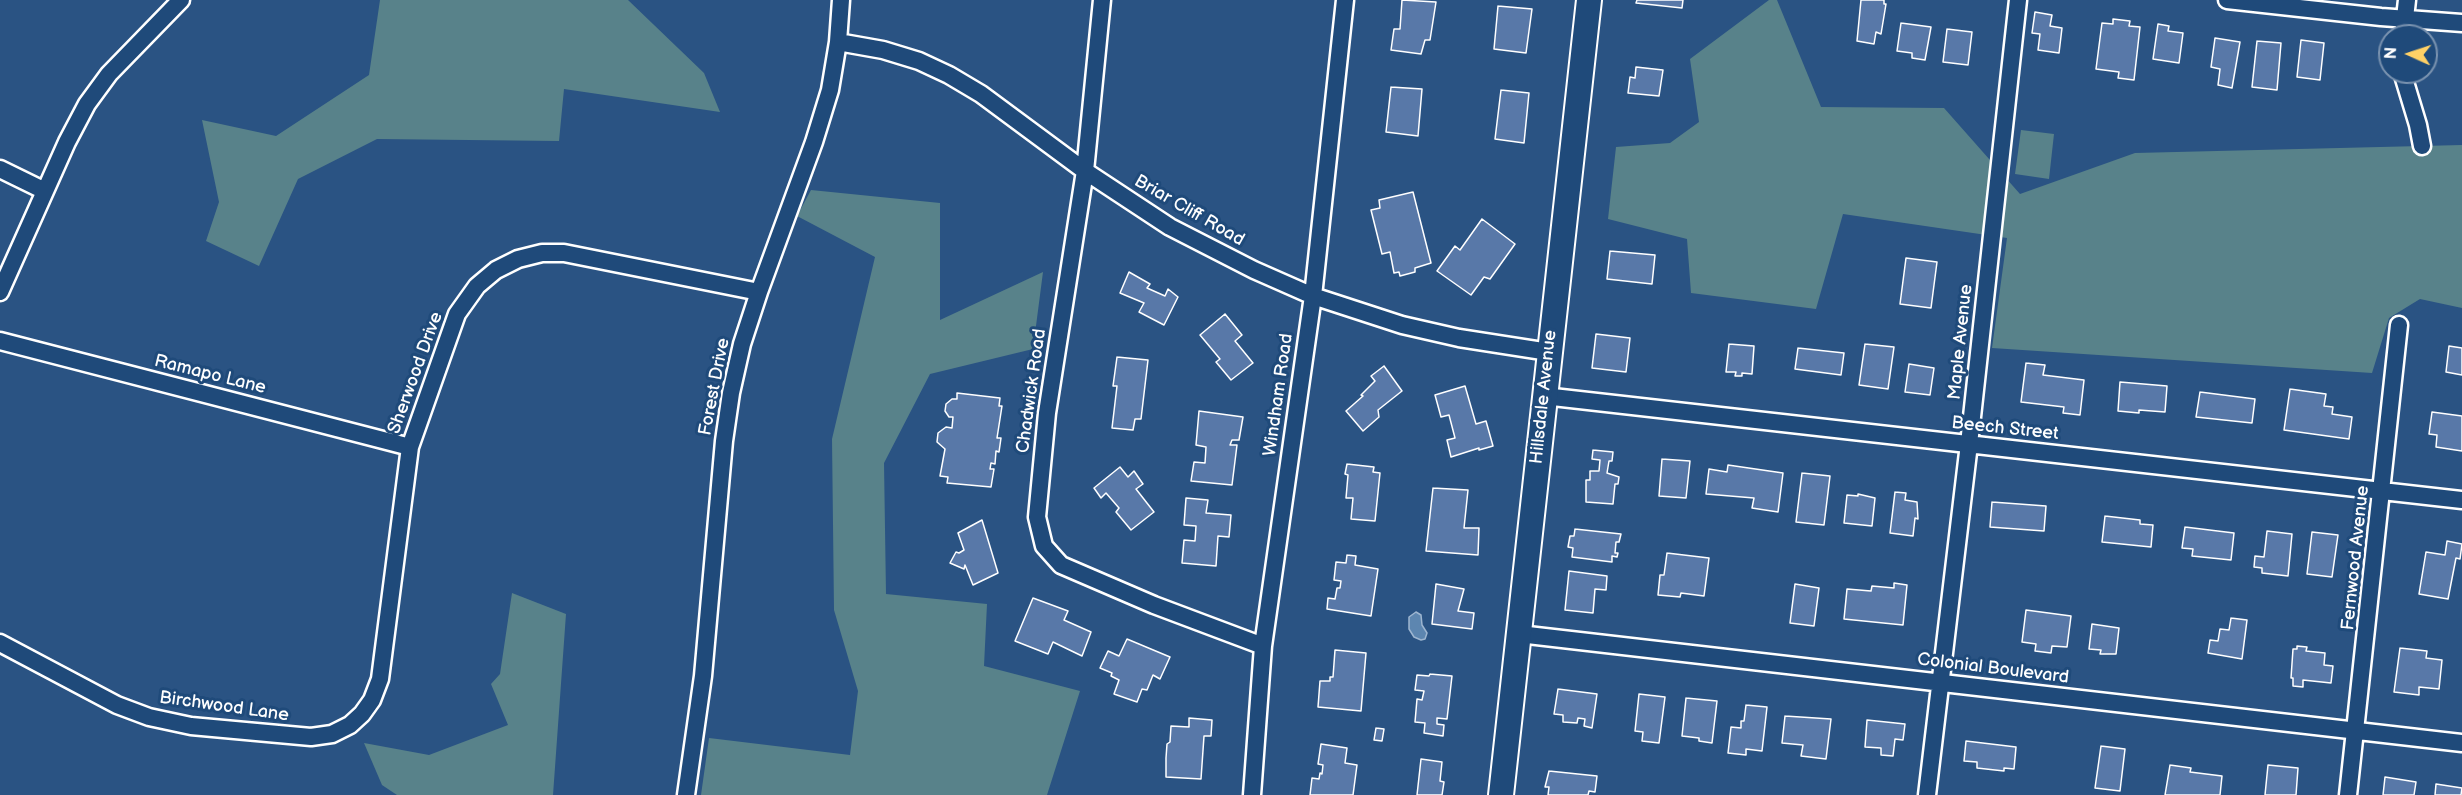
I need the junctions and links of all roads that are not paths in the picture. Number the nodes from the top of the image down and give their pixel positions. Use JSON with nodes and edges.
{"nodes":[{"id":1,"x":181,"y":0,"type":"edge"},
{"id":2,"x":841,"y":0,"type":"edge"},
{"id":3,"x":1102,"y":0,"type":"edge"},
{"id":4,"x":1345,"y":0,"type":"edge"},
{"id":5,"x":1589,"y":0,"type":"edge"},
{"id":6,"x":2018,"y":0,"type":"edge"},
{"id":7,"x":2227,"y":0,"type":"edge"},
{"id":8,"x":2407,"y":0,"type":"edge"},
{"id":9,"x":2462,"y":23,"type":"edge"},
{"id":10,"x":2379,"y":24,"type":"edge"},
{"id":11,"x":2404,"y":24,"type":"edge"},
{"id":12,"x":2438,"y":25,"type":"edge"},
{"id":13,"x":838,"y":42,"type":"junction"},
{"id":14,"x":2406,"y":84,"type":"edge"},
{"id":15,"x":2422,"y":146,"type":"dead end"},
{"id":16,"x":0,"y":169,"type":"edge"},
{"id":17,"x":1085,"y":171,"type":"junction"},
{"id":18,"x":45,"y":191,"type":"junction"},
{"id":19,"x":0,"y":292,"type":"edge"},
{"id":20,"x":759,"y":292,"type":"junction"},
{"id":21,"x":1313,"y":296,"type":"junction"},
{"id":22,"x":2399,"y":326,"type":"dead end"},
{"id":23,"x":0,"y":341,"type":"edge"},
{"id":24,"x":1549,"y":352,"type":"junction"},
{"id":25,"x":1544,"y":396,"type":"junction"},
{"id":26,"x":1969,"y":444,"type":"junction"},
{"id":27,"x":410,"y":447,"type":"junction"},
{"id":28,"x":2383,"y":491,"type":"junction"},
{"id":29,"x":2462,"y":500,"type":"edge"},
{"id":30,"x":1519,"y":634,"type":"junction"},
{"id":31,"x":0,"y":643,"type":"edge"},
{"id":32,"x":1263,"y":646,"type":"junction"},
{"id":33,"x":1941,"y":683,"type":"junction"},
{"id":34,"x":350,"y":725,"type":"joint"},
{"id":35,"x":2356,"y":731,"type":"junction"},
{"id":36,"x":2462,"y":743,"type":"edge"},
{"id":37,"x":686,"y":795,"type":"edge"},
{"id":38,"x":1251,"y":795,"type":"edge"},
{"id":39,"x":1501,"y":795,"type":"edge"},
{"id":40,"x":1927,"y":795,"type":"edge"},
{"id":41,"x":2348,"y":795,"type":"edge"}],
"edges":[{"from":1,"to":18,"type":"street"},
{"from":2,"to":13,"type":"street","name":"Forest Drive"},
{"from":3,"to":17,"type":"street","name":"Chadwick Road"},
{"from":4,"to":21,"type":"street","name":"Windham Road"},
{"from":5,"to":24,"type":"street","name":"Hillsdale Avenue"},
{"from":6,"to":26,"type":"street","name":"Maple Avenue"},
{"from":7,"to":10,"type":"street"},
{"from":8,"to":11,"type":"street"},
{"from":9,"to":12,"type":"street"},
{"from":13,"to":17,"type":"street","name":"Briar Cliff Road"},
{"from":13,"to":20,"type":"street","name":"Forest Drive"},
{"from":14,"to":15,"type":"street"},
{"from":16,"to":18,"type":"street"},
{"from":17,"to":21,"type":"street","name":"Briar Cliff Road"},
{"from":17,"to":32,"type":"street","name":"Chadwick Road"},
{"from":18,"to":19,"type":"street"},
{"from":20,"to":27,"type":"street","name":"Sherwood Drive"},
{"from":20,"to":37,"type":"street","name":"Forest Drive"},
{"from":21,"to":24,"type":"street","name":"Briar Cliff Road"},
{"from":21,"to":32,"type":"street","name":"Windham Road"},
{"from":22,"to":28,"type":"street","name":"Fernwood Avenue"},
{"from":23,"to":27,"type":"street","name":"Ramapo Lane"},
{"from":24,"to":25,"type":"street","name":"Hillsdale Avenue"},
{"from":25,"to":26,"type":"street","name":"Beech Street"},
{"from":25,"to":30,"type":"street","name":"Hillsdale Avenue"},
{"from":26,"to":28,"type":"street","name":"Beech Street"},
{"from":26,"to":33,"type":"street","name":"Maple Avenue"},
{"from":27,"to":34,"type":"street","name":"Sherwood Drive"},
{"from":28,"to":29,"type":"street","name":"Beech Street"},
{"from":28,"to":35,"type":"street","name":"Fernwood Avenue"},
{"from":30,"to":33,"type":"street","name":"Colonial Boulevard"},
{"from":30,"to":39,"type":"street","name":"Hillsdale Avenue"},
{"from":31,"to":34,"type":"street","name":"Birchwood Lane"},
{"from":32,"to":38,"type":"street","name":"Windham Road"},
{"from":33,"to":35,"type":"street","name":"Colonial Boulevard"},
{"from":33,"to":40,"type":"street","name":"Maple Avenue"},
{"from":35,"to":36,"type":"street","name":"Colonial Boulevard"},
{"from":35,"to":41,"type":"street","name":"Fernwood Avenue"}]}
